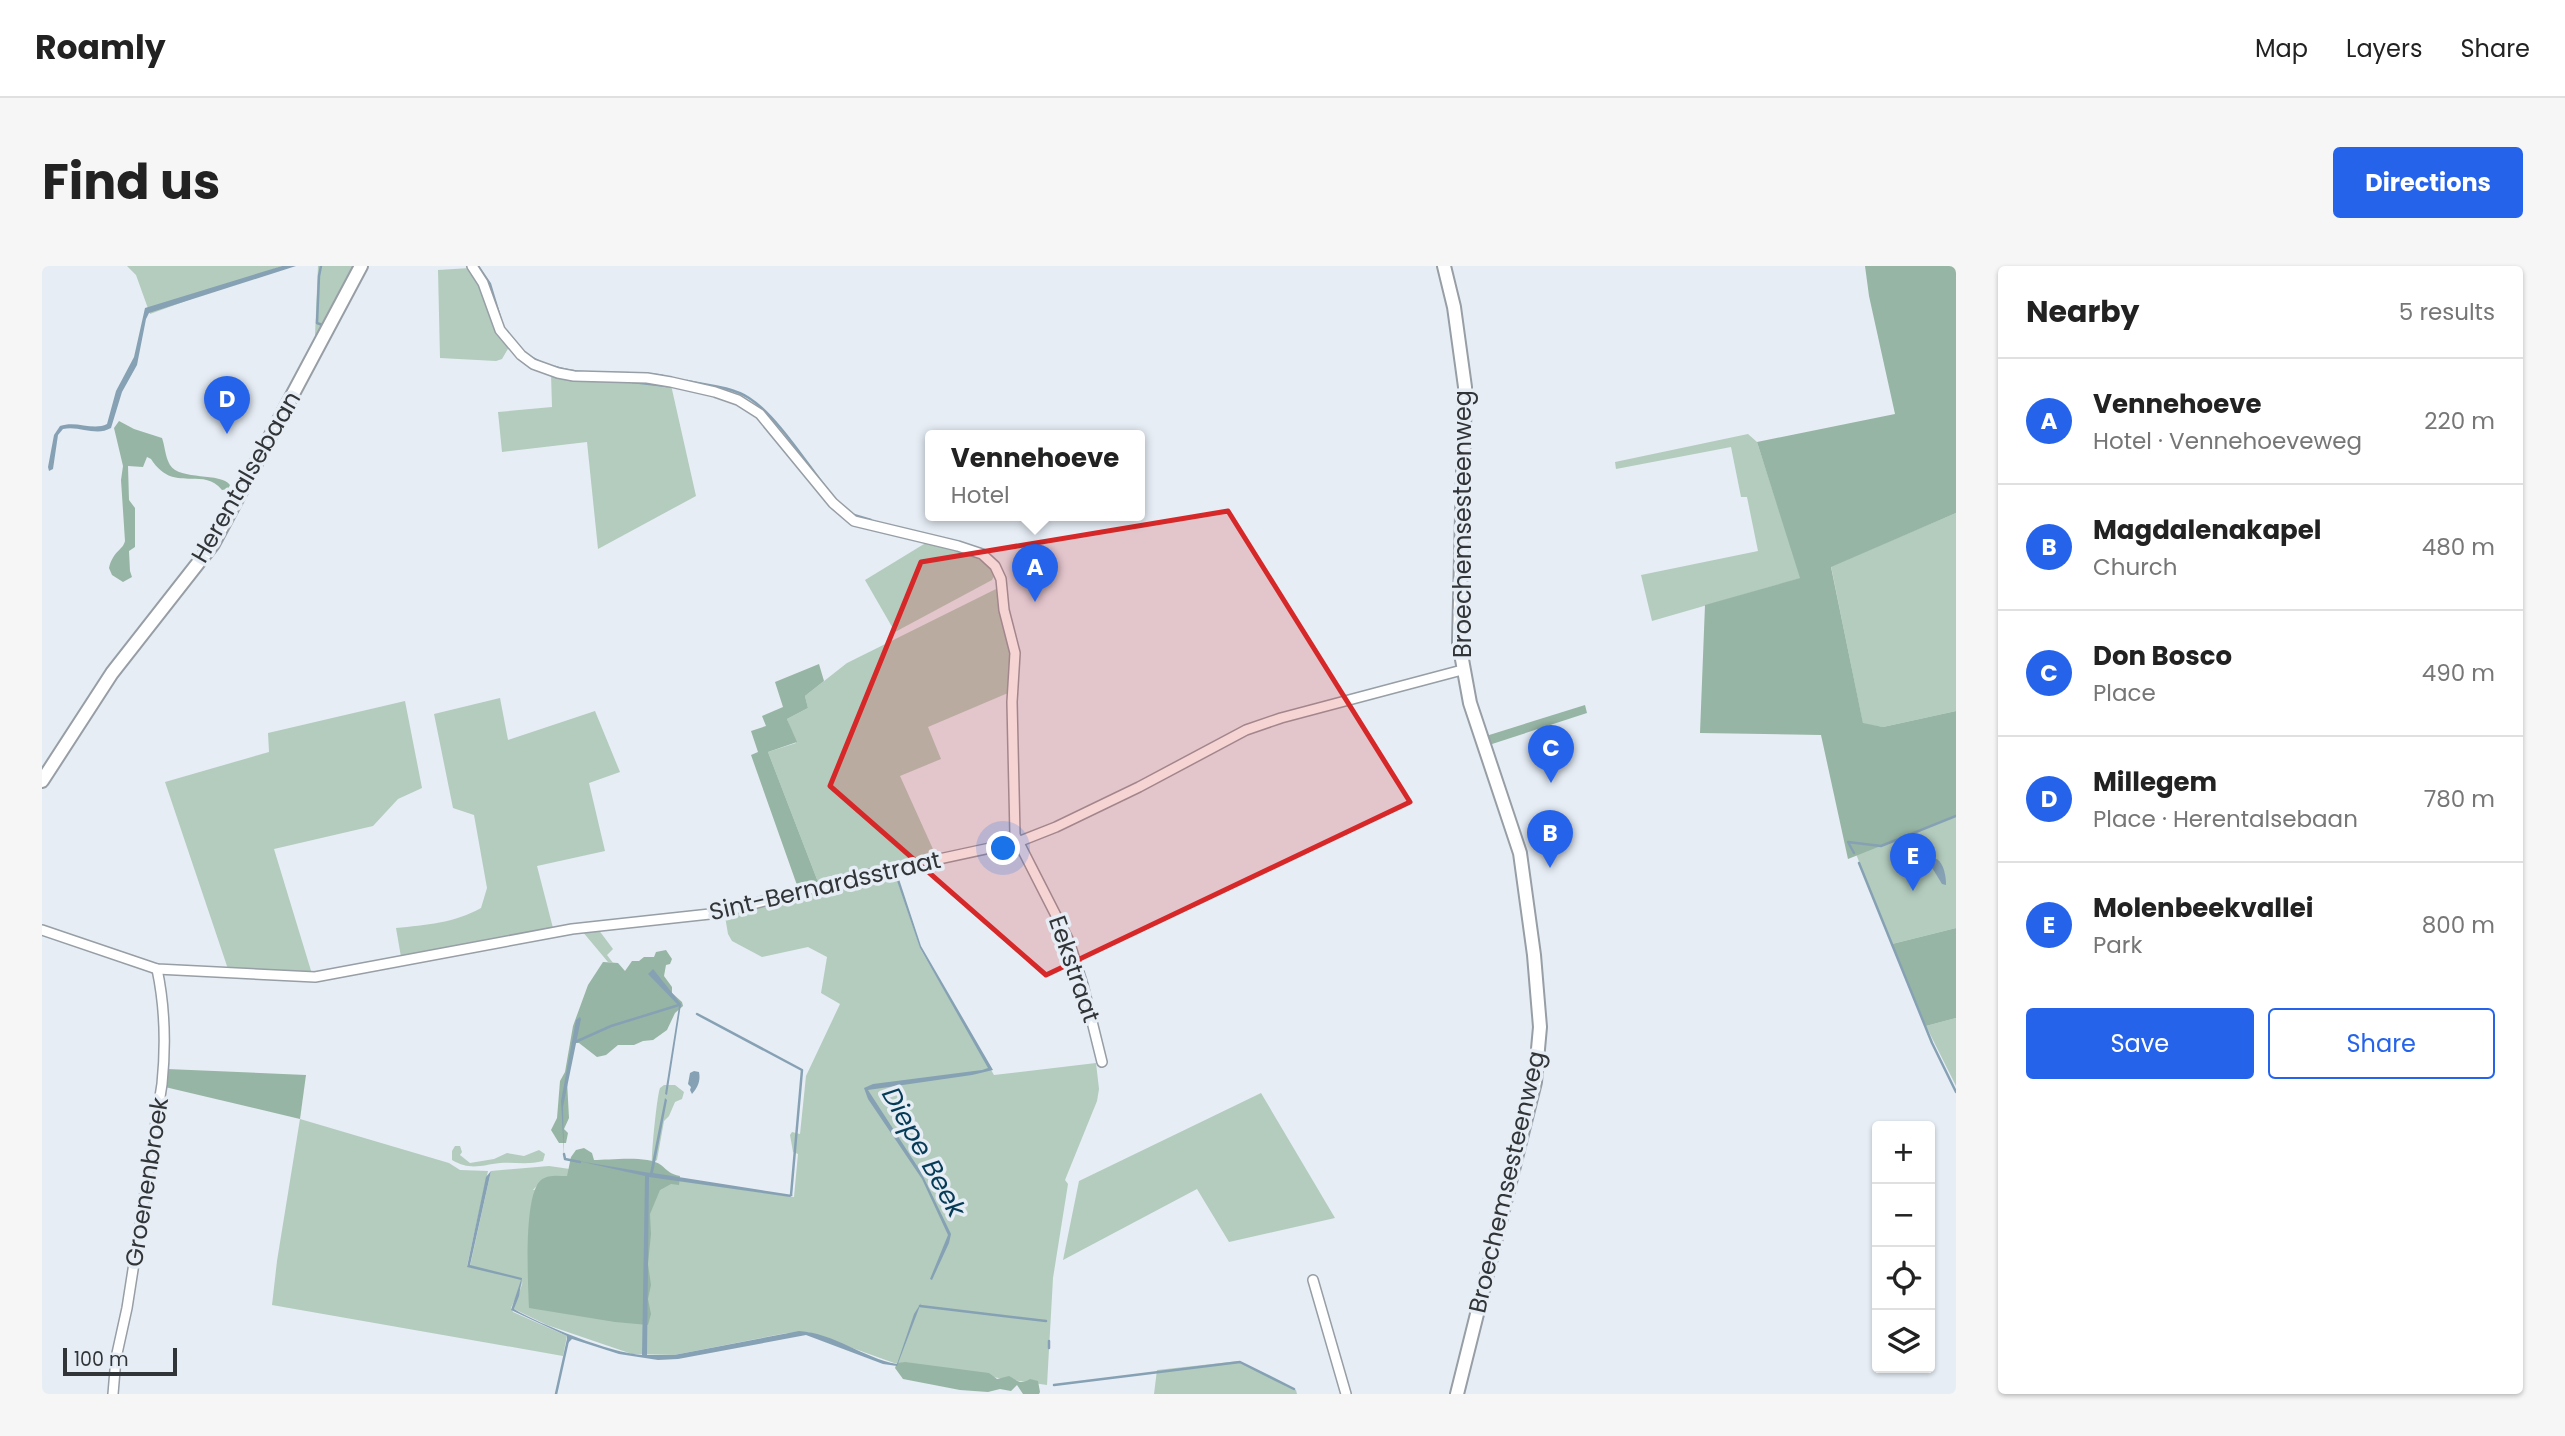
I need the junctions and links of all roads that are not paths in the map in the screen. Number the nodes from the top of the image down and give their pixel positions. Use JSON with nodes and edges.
{"nodes":[{"id":1,"x":361,"y":266,"type":"edge"},
{"id":2,"x":472,"y":266,"type":"edge"},
{"id":3,"x":1444,"y":266,"type":"edge"},
{"id":4,"x":1462,"y":670,"type":"junction"},
{"id":5,"x":42,"y":781,"type":"edge"},
{"id":6,"x":1018,"y":842,"type":"junction"},
{"id":7,"x":42,"y":930,"type":"edge"},
{"id":8,"x":157,"y":969,"type":"junction"},
{"id":9,"x":1102,"y":1062,"type":"dead end"},
{"id":10,"x":1313,"y":1280,"type":"dead end"},
{"id":11,"x":113,"y":1394,"type":"edge"},
{"id":12,"x":1346,"y":1394,"type":"edge"},
{"id":13,"x":1457,"y":1394,"type":"edge"}],
"edges":[{"from":1,"to":5,"type":"street","name":"Herentalsebaan"},
{"from":2,"to":6,"type":"street","name":"Eekstraat"},
{"from":3,"to":4,"type":"street","name":"Broechemsesteenweg"},
{"from":4,"to":6,"type":"street","name":"Sint-Bernardsstraat"},
{"from":4,"to":13,"type":"street","name":"Broechemsesteenweg"},
{"from":6,"to":8,"type":"street","name":"Sint-Bernardsstraat"},
{"from":6,"to":9,"type":"street","name":"Eekstraat"},
{"from":7,"to":8,"type":"street","name":"Sint-Bernardsstraat"},
{"from":8,"to":11,"type":"street","name":"Groenenbroek"},
{"from":10,"to":12,"type":"street"}]}
